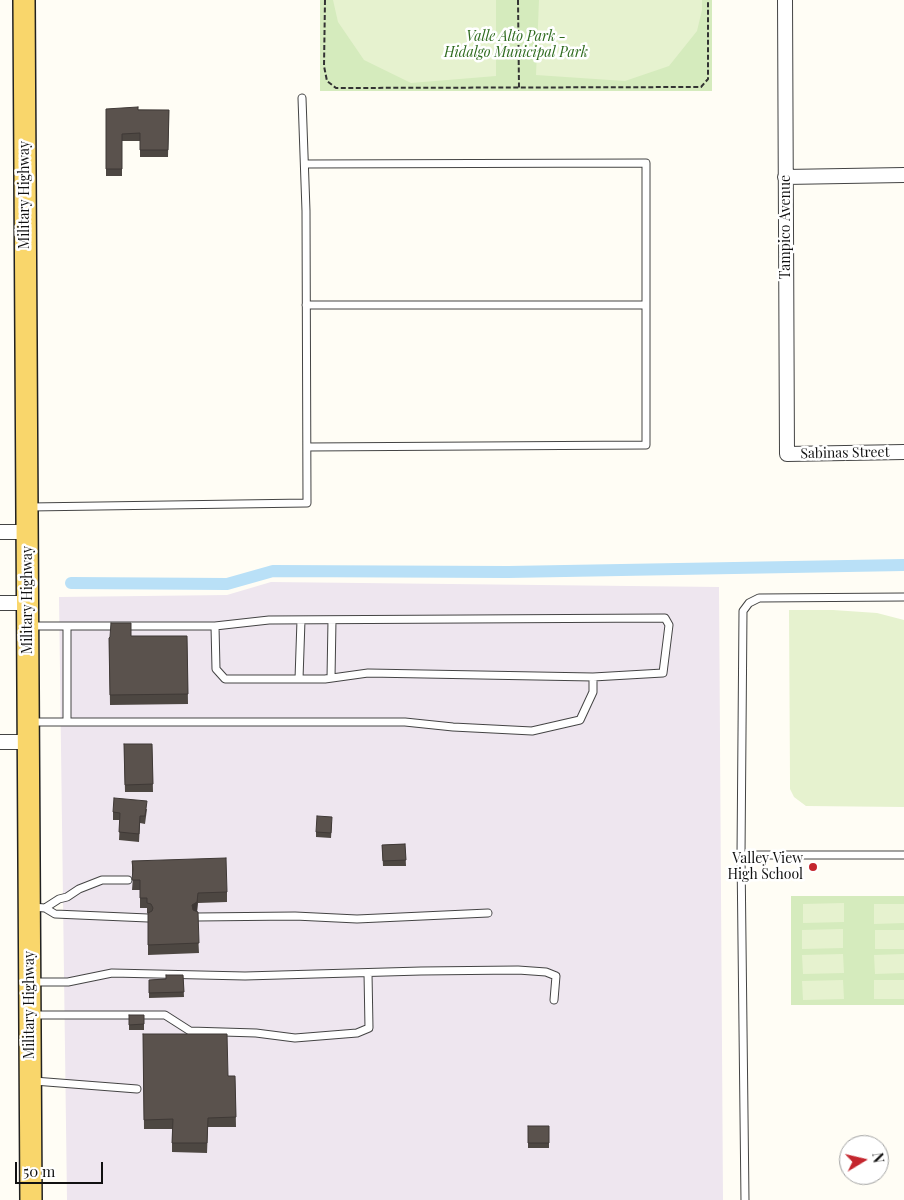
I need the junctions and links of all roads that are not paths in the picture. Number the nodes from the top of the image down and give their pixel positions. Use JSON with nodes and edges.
{"nodes":[{"id":1,"x":24,"y":0,"type":"edge"},
{"id":2,"x":786,"y":0,"type":"edge"},
{"id":3,"x":302,"y":98,"type":"dead end"},
{"id":4,"x":305,"y":164,"type":"junction"},
{"id":5,"x":904,"y":175,"type":"edge"},
{"id":6,"x":785,"y":176,"type":"junction"},
{"id":7,"x":306,"y":304,"type":"junction"},
{"id":8,"x":645,"y":305,"type":"junction"},
{"id":9,"x":307,"y":446,"type":"junction"},
{"id":10,"x":904,"y":452,"type":"edge"},
{"id":11,"x":787,"y":454,"type":"joint"},
{"id":12,"x":27,"y":507,"type":"junction"},
{"id":13,"x":0,"y":532,"type":"edge"},
{"id":14,"x":27,"y":532,"type":"junction"},
{"id":15,"x":904,"y":597,"type":"edge"},
{"id":16,"x":0,"y":603,"type":"edge"},
{"id":17,"x":27,"y":603,"type":"junction"},
{"id":18,"x":300,"y":620,"type":"junction"},
{"id":19,"x":332,"y":620,"type":"junction"},
{"id":20,"x":27,"y":626,"type":"junction"},
{"id":21,"x":67,"y":626,"type":"junction"},
{"id":22,"x":215,"y":626,"type":"junction"},
{"id":23,"x":592,"y":677,"type":"junction"},
{"id":24,"x":331,"y":678,"type":"junction"},
{"id":25,"x":299,"y":679,"type":"junction"},
{"id":26,"x":67,"y":722,"type":"junction"},
{"id":27,"x":29,"y":732,"type":"junction"},
{"id":28,"x":0,"y":742,"type":"edge"},
{"id":29,"x":741,"y":855,"type":"junction"},
{"id":30,"x":904,"y":855,"type":"edge"},
{"id":31,"x":128,"y":880,"type":"dead end"},
{"id":32,"x":37,"y":908,"type":"junction"},
{"id":33,"x":488,"y":913,"type":"dead end"},
{"id":34,"x":197,"y":917,"type":"edge"},
{"id":35,"x":148,"y":918,"type":"edge"},
{"id":36,"x":368,"y":972,"type":"junction"},
{"id":37,"x":31,"y":982,"type":"junction"},
{"id":38,"x":554,"y":1000,"type":"dead end"},
{"id":39,"x":31,"y":1015,"type":"junction"},
{"id":40,"x":31,"y":1081,"type":"junction"},
{"id":41,"x":137,"y":1089,"type":"dead end"},
{"id":42,"x":32,"y":1200,"type":"edge"},
{"id":43,"x":744,"y":1200,"type":"edge"}],
"edges":[{"from":1,"to":12,"type":"main road","name":"Military Highway"},
{"from":2,"to":6,"type":"street","name":"Tampico Avenue"},
{"from":3,"to":4,"type":"lane"},
{"from":4,"to":7,"type":"lane"},
{"from":4,"to":8,"type":"lane"},
{"from":5,"to":6,"type":"street"},
{"from":6,"to":11,"type":"street","name":"Tampico Avenue"},
{"from":7,"to":8,"type":"lane"},
{"from":7,"to":9,"type":"lane"},
{"from":8,"to":9,"type":"lane"},
{"from":9,"to":12,"type":"lane"},
{"from":10,"to":11,"type":"street","name":"Sabinas Street"},
{"from":12,"to":14,"type":"main road","name":"Military Highway"},
{"from":13,"to":14,"type":"street"},
{"from":14,"to":17,"type":"main road","name":"Military Highway"},
{"from":15,"to":29,"type":"lane"},
{"from":16,"to":17,"type":"street"},
{"from":17,"to":20,"type":"main road","name":"Military Highway"},
{"from":18,"to":19,"type":"lane"},
{"from":18,"to":22,"type":"lane"},
{"from":18,"to":25,"type":"lane"},
{"from":19,"to":23,"type":"lane"},
{"from":19,"to":24,"type":"lane"},
{"from":20,"to":21,"type":"lane"},
{"from":20,"to":27,"type":"main road","name":"Military Highway"},
{"from":21,"to":22,"type":"lane"},
{"from":21,"to":26,"type":"lane"},
{"from":22,"to":25,"type":"lane"},
{"from":23,"to":24,"type":"lane"},
{"from":23,"to":26,"type":"lane"},
{"from":24,"to":25,"type":"lane"},
{"from":26,"to":27,"type":"lane"},
{"from":27,"to":28,"type":"street"},
{"from":27,"to":32,"type":"main road","name":"Military Highway"},
{"from":29,"to":30,"type":"lane"},
{"from":29,"to":43,"type":"lane"},
{"from":31,"to":32,"type":"lane"},
{"from":32,"to":35,"type":"lane"},
{"from":32,"to":37,"type":"main road","name":"Military Highway"},
{"from":33,"to":34,"type":"lane"},
{"from":36,"to":37,"type":"lane"},
{"from":36,"to":38,"type":"lane"},
{"from":36,"to":39,"type":"lane"},
{"from":37,"to":39,"type":"main road","name":"Military Highway"},
{"from":39,"to":40,"type":"main road","name":"Military Highway"},
{"from":40,"to":41,"type":"lane"},
{"from":40,"to":42,"type":"main road","name":"Military Highway"}]}
